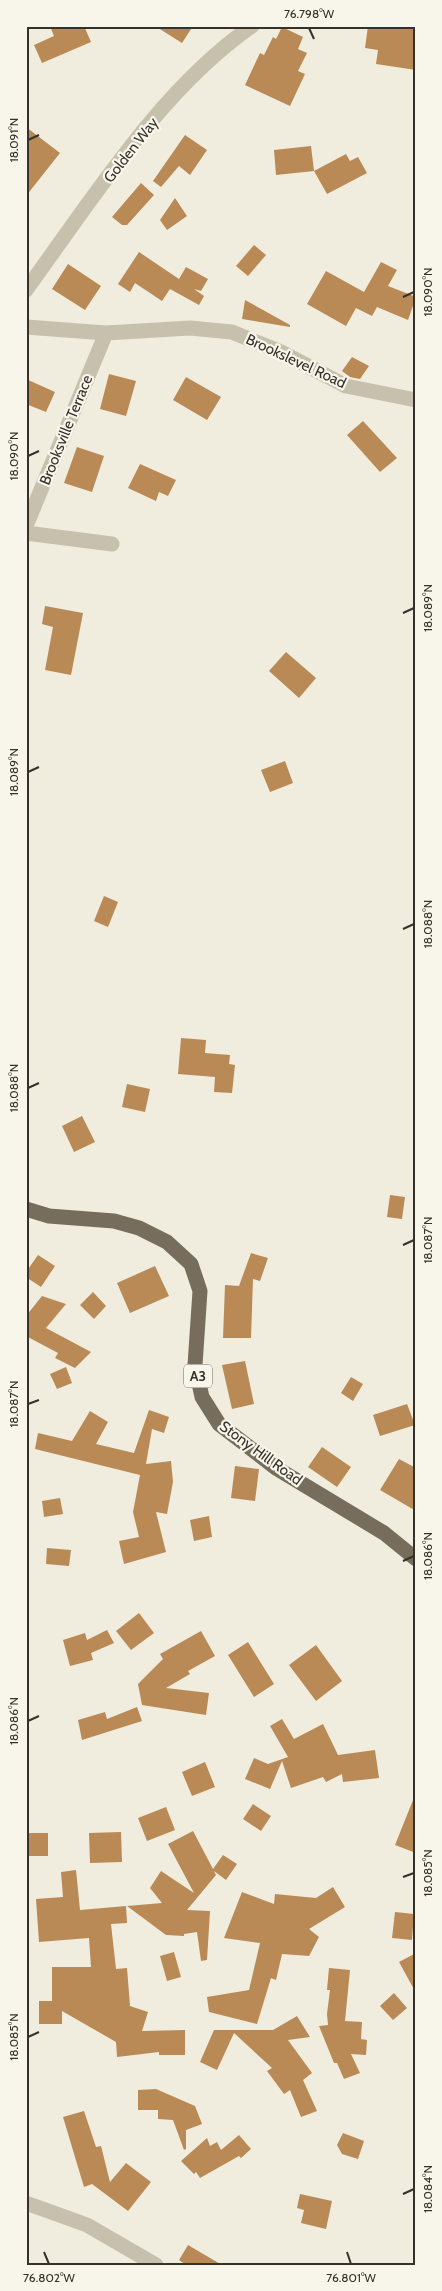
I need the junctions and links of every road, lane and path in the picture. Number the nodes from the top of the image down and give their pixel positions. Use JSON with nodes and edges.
{"nodes":[{"id":1,"x":252,"y":26,"type":"edge"},
{"id":2,"x":26,"y":290,"type":"edge"},
{"id":3,"x":26,"y":327,"type":"edge"},
{"id":4,"x":106,"y":333,"type":"junction"},
{"id":5,"x":416,"y":400,"type":"edge"},
{"id":6,"x":26,"y":526,"type":"edge"},
{"id":7,"x":26,"y":533,"type":"edge"},
{"id":8,"x":112,"y":544,"type":"dead end"},
{"id":9,"x":26,"y":1209,"type":"edge"},
{"id":10,"x":416,"y":1559,"type":"edge"},
{"id":11,"x":26,"y":2203,"type":"edge"},
{"id":12,"x":156,"y":2265,"type":"edge"}],
"edges":[{"from":1,"to":2,"type":"street","name":"Golden Way"},
{"from":3,"to":4,"type":"street","name":"Brookslevel Road"},
{"from":4,"to":5,"type":"street","name":"Brookslevel Road"},
{"from":4,"to":6,"type":"street","name":"Brooksville Terrace"},
{"from":7,"to":8,"type":"street"},
{"from":9,"to":10,"type":"main road","name":"Stony Hill Road","number":"A3"},
{"from":11,"to":12,"type":"street"}]}
